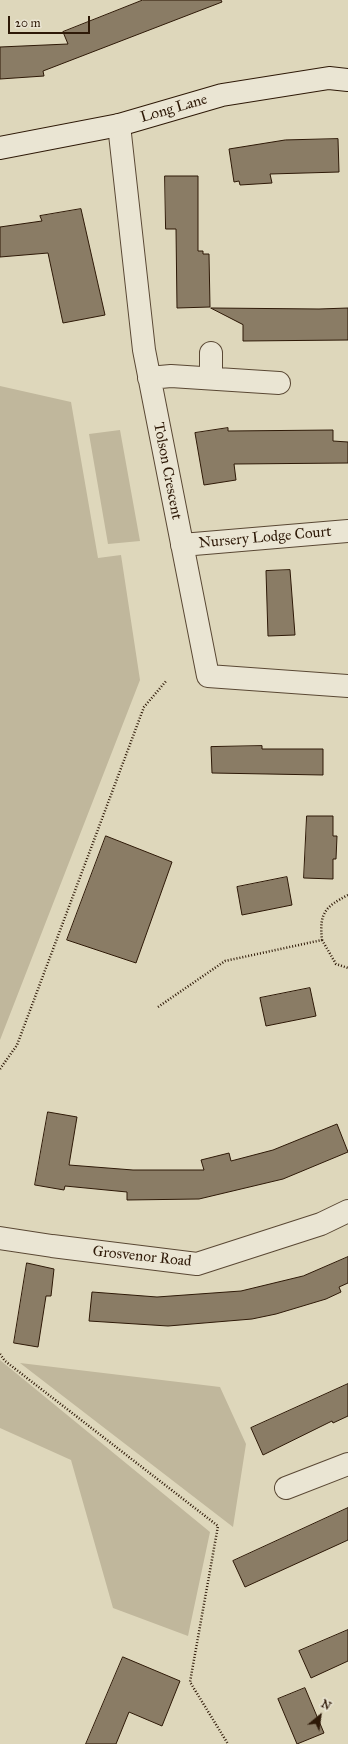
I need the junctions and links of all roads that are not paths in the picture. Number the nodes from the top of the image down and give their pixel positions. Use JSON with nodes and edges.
{"nodes":[{"id":1,"x":348,"y":80,"type":"edge"},
{"id":2,"x":119,"y":126,"type":"junction"},
{"id":3,"x":0,"y":148,"type":"edge"},
{"id":4,"x":212,"y":353,"type":"dead end"},
{"id":5,"x":149,"y":378,"type":"junction"},
{"id":6,"x":211,"y":378,"type":"junction"},
{"id":7,"x":279,"y":383,"type":"dead end"},
{"id":8,"x":348,"y":531,"type":"edge"},
{"id":9,"x":182,"y":545,"type":"junction"},
{"id":10,"x":348,"y":686,"type":"edge"},
{"id":11,"x":348,"y":1211,"type":"edge"},
{"id":12,"x":0,"y":1238,"type":"edge"},
{"id":13,"x":348,"y":1464,"type":"edge"},
{"id":14,"x":286,"y":1488,"type":"dead end"}],
"edges":[{"from":1,"to":2,"type":"street","name":"Long Lane"},
{"from":2,"to":3,"type":"street","name":"Long Lane"},
{"from":2,"to":5,"type":"street","name":"Tolson Crescent"},
{"from":4,"to":6,"type":"street"},
{"from":5,"to":6,"type":"street"},
{"from":5,"to":9,"type":"street","name":"Tolson Crescent"},
{"from":6,"to":7,"type":"street"},
{"from":8,"to":9,"type":"street","name":"Nursery Lodge Court"},
{"from":9,"to":10,"type":"street","name":"Tolson Crescent"},
{"from":11,"to":12,"type":"street","name":"Grosvenor Road"},
{"from":13,"to":14,"type":"street"}]}
